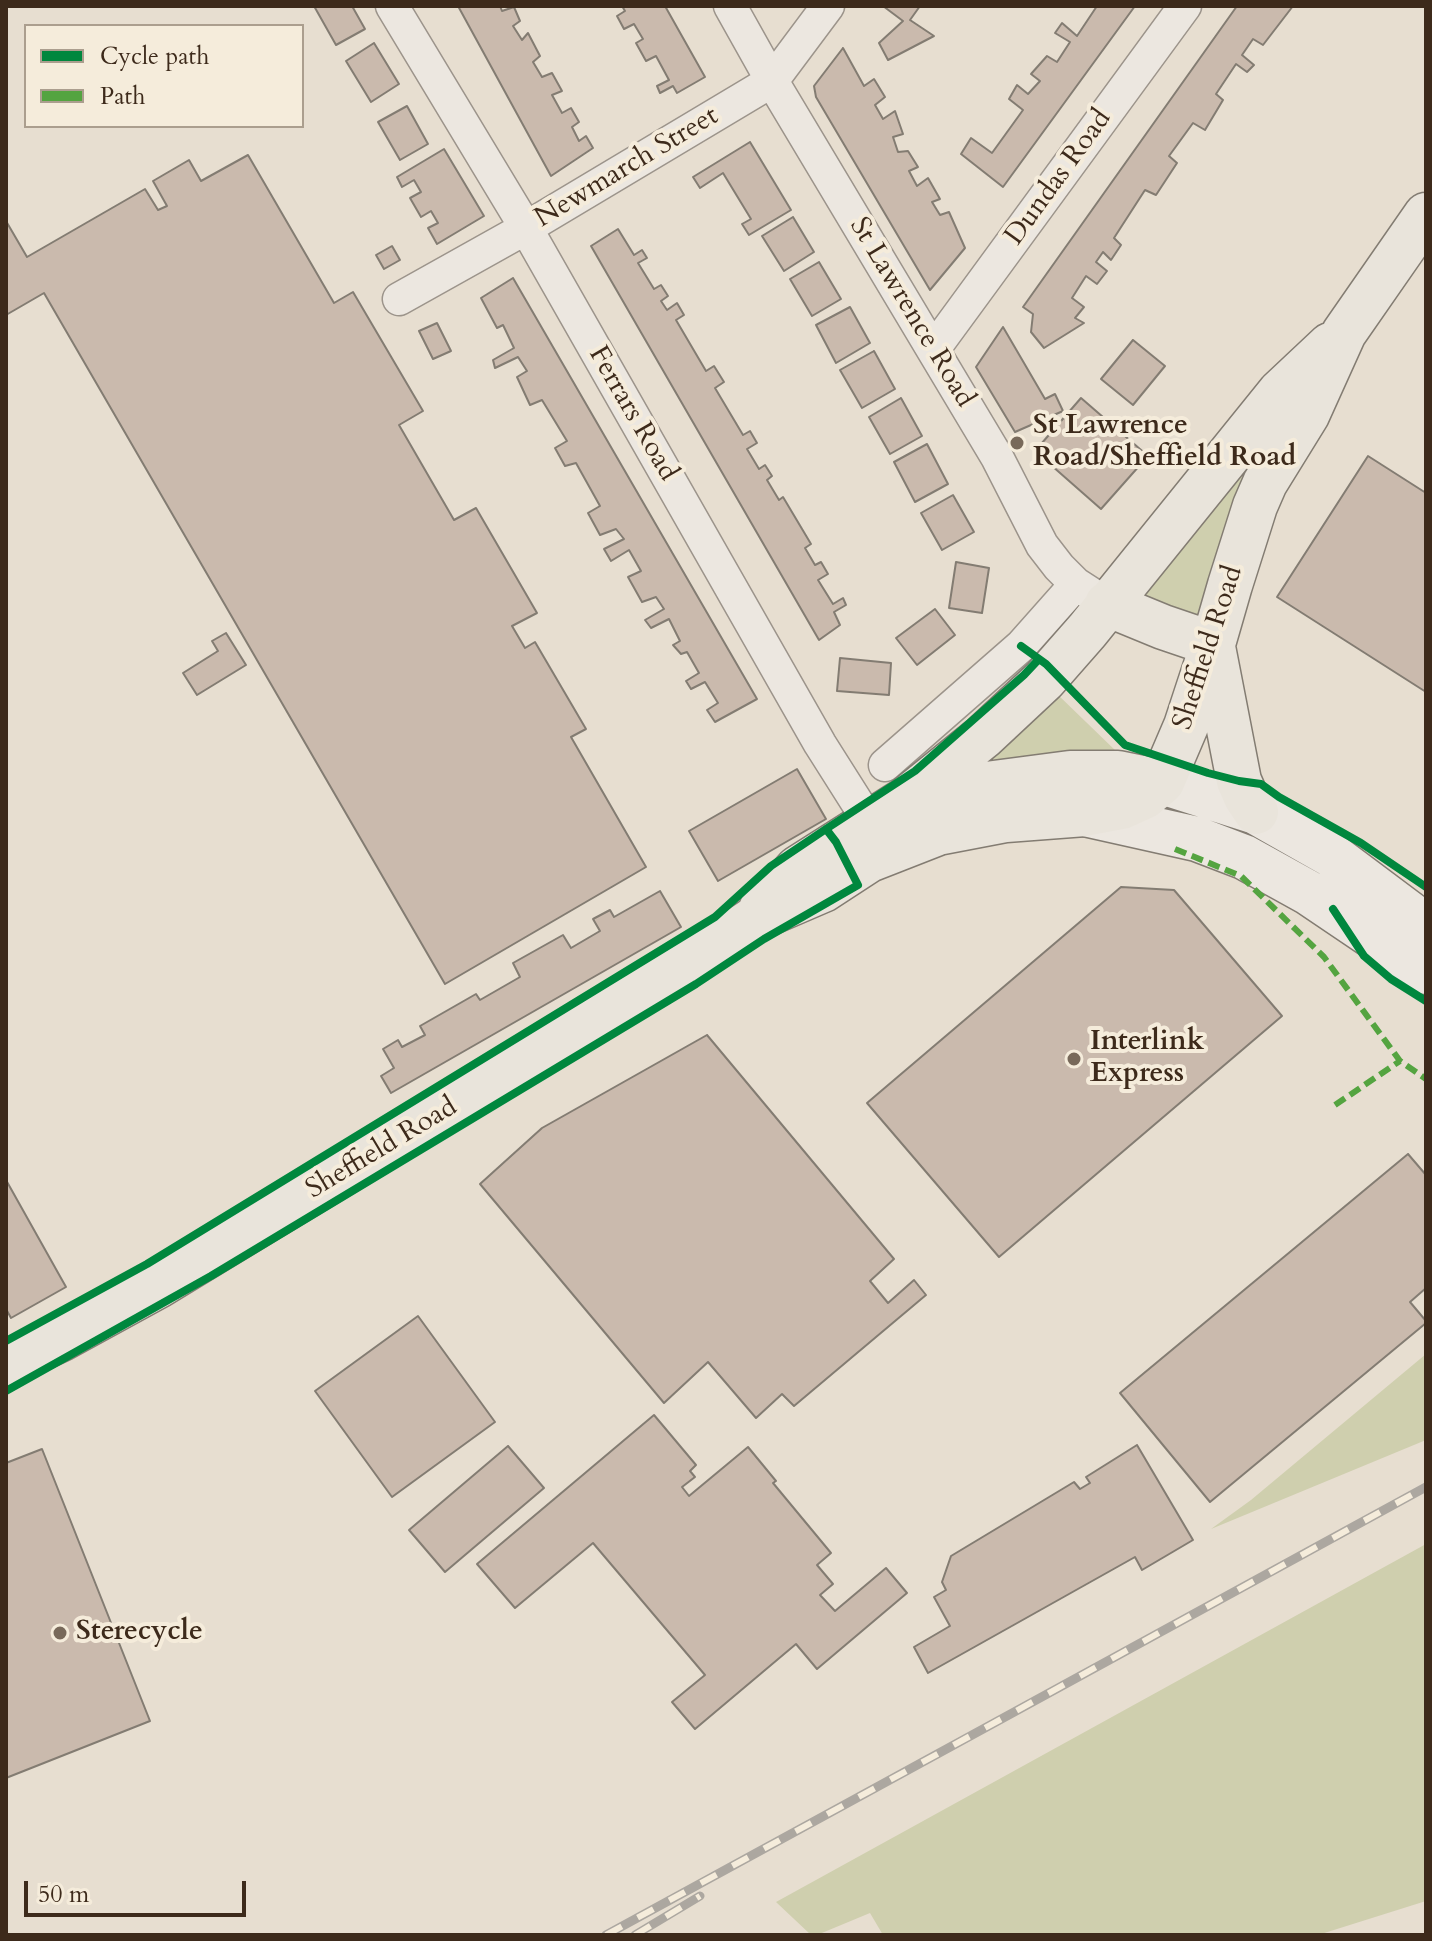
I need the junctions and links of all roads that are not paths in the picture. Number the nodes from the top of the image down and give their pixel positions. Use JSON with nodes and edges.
{"nodes":[{"id":1,"x":392,"y":6,"type":"edge"},
{"id":2,"x":730,"y":6,"type":"edge"},
{"id":3,"x":828,"y":6,"type":"edge"},
{"id":4,"x":1185,"y":6,"type":"edge"},
{"id":5,"x":772,"y":81,"type":"junction"},
{"id":6,"x":1426,"y":215,"type":"edge"},
{"id":7,"x":526,"y":228,"type":"junction"},
{"id":8,"x":399,"y":299,"type":"dead end"},
{"id":9,"x":1344,"y":333,"type":"junction"},
{"id":10,"x":933,"y":350,"type":"junction"},
{"id":11,"x":1092,"y":594,"type":"junction"},
{"id":12,"x":1213,"y":644,"type":"junction"},
{"id":13,"x":1162,"y":782,"type":"junction"},
{"id":14,"x":887,"y":796,"type":"junction"},
{"id":15,"x":1256,"y":812,"type":"junction"},
{"id":16,"x":1085,"y":814,"type":"junction"},
{"id":17,"x":938,"y":833,"type":"junction"},
{"id":18,"x":1333,"y":909,"type":"junction"},
{"id":19,"x":751,"y":921,"type":"junction"},
{"id":20,"x":1426,"y":926,"type":"edge"},
{"id":21,"x":1426,"y":972,"type":"edge"},
{"id":22,"x":1426,"y":1001,"type":"edge"},
{"id":23,"x":6,"y":1365,"type":"edge"}],
"edges":[{"from":1,"to":7,"type":"street","name":"Ferrars Road"},
{"from":2,"to":5,"type":"street","name":"St Lawrence Road"},
{"from":3,"to":5,"type":"street","name":"Newmarch Street"},
{"from":4,"to":10,"type":"street","name":"Dundas Road"},
{"from":5,"to":7,"type":"street","name":"Newmarch Street"},
{"from":5,"to":10,"type":"street","name":"St Lawrence Road"},
{"from":6,"to":9,"type":"main road","name":"Sheffield Road"},
{"from":7,"to":8,"type":"street","name":"Newmarch Street"},
{"from":7,"to":14,"type":"street","name":"Ferrars Road"},
{"from":9,"to":11,"type":"main road","name":"Sheffield Road"},
{"from":9,"to":12,"type":"main road","name":"Sheffield Road"},
{"from":10,"to":11,"type":"street","name":"St Lawrence Road"},
{"from":11,"to":12,"type":"main road"},
{"from":11,"to":14,"type":"main road","name":"Sheffield Road"},
{"from":12,"to":13,"type":"main road","name":"Sheffield Road"},
{"from":12,"to":15,"type":"main road"},
{"from":13,"to":14,"type":"main road"},
{"from":13,"to":15,"type":"street"},
{"from":13,"to":16,"type":"main road","name":"Sheffield Road"},
{"from":14,"to":17,"type":"main road"},
{"from":14,"to":19,"type":"main road","name":"Sheffield Road"},
{"from":15,"to":20,"type":"street"},
{"from":16,"to":17,"type":"main road","name":"Sheffield Road"},
{"from":16,"to":18,"type":"street"},
{"from":17,"to":19,"type":"main road","name":"Sheffield Road"},
{"from":18,"to":21,"type":"street"},
{"from":18,"to":22,"type":"street"},
{"from":19,"to":23,"type":"main road","name":"Sheffield Road"}]}
